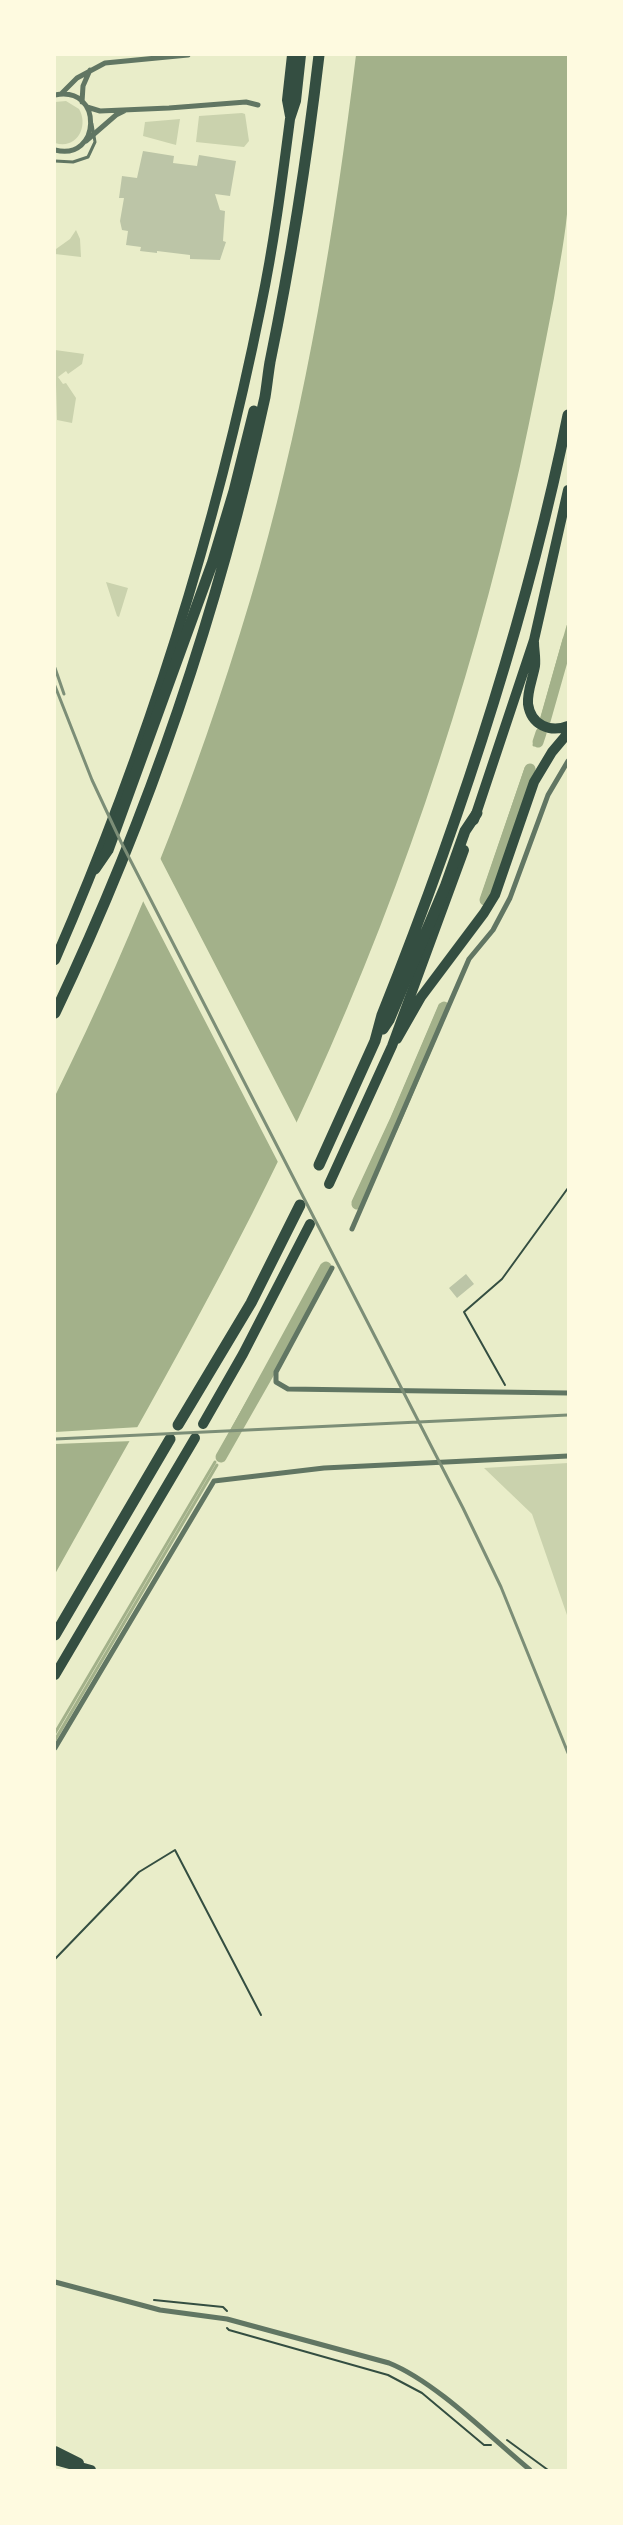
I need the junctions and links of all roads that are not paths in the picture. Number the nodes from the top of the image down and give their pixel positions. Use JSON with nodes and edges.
{"nodes":[{"id":1,"x":188,"y":55,"type":"edge"},
{"id":2,"x":292,"y":55,"type":"edge"},
{"id":3,"x":301,"y":55,"type":"edge"},
{"id":4,"x":318,"y":55,"type":"edge"},
{"id":5,"x":90,"y":69,"type":"junction"},
{"id":6,"x":55,"y":94,"type":"edge"},
{"id":7,"x":62,"y":94,"type":"junction"},
{"id":8,"x":82,"y":102,"type":"junction"},
{"id":9,"x":258,"y":105,"type":"dead end"},
{"id":10,"x":86,"y":106,"type":"junction"},
{"id":11,"x":127,"y":110,"type":"junction"},
{"id":12,"x":290,"y":119,"type":"junction"},
{"id":13,"x":91,"y":122,"type":"junction"},
{"id":14,"x":95,"y":135,"type":"junction"},
{"id":15,"x":83,"y":143,"type":"junction"},
{"id":16,"x":55,"y":150,"type":"edge"},
{"id":17,"x":55,"y":161,"type":"edge"},
{"id":18,"x":268,"y":372,"type":"junction"},
{"id":19,"x":568,"y":415,"type":"edge"},
{"id":20,"x":568,"y":490,"type":"edge"},
{"id":21,"x":534,"y":640,"type":"junction"},
{"id":22,"x":568,"y":726,"type":"edge"},
{"id":23,"x":568,"y":732,"type":"edge"},
{"id":24,"x":568,"y":761,"type":"edge"},
{"id":25,"x":477,"y":813,"type":"junction"},
{"id":26,"x":95,"y":869,"type":"junction"},
{"id":27,"x":55,"y":960,"type":"edge"},
{"id":28,"x":55,"y":1013,"type":"edge"},
{"id":29,"x":375,"y":1040,"type":"junction"},
{"id":30,"x":392,"y":1046,"type":"junction"},
{"id":31,"x":319,"y":1165,"type":"dead end"},
{"id":32,"x":329,"y":1184,"type":"dead end"},
{"id":33,"x":300,"y":1205,"type":"dead end"},
{"id":34,"x":310,"y":1224,"type":"dead end"},
{"id":35,"x":352,"y":1229,"type":"dead end"},
{"id":36,"x":332,"y":1268,"type":"dead end"},
{"id":37,"x":568,"y":1393,"type":"edge"},
{"id":38,"x":203,"y":1424,"type":"dead end"},
{"id":39,"x":178,"y":1425,"type":"dead end"},
{"id":40,"x":195,"y":1438,"type":"dead end"},
{"id":41,"x":170,"y":1439,"type":"dead end"},
{"id":42,"x":568,"y":1456,"type":"edge"},
{"id":43,"x":55,"y":1635,"type":"edge"},
{"id":44,"x":55,"y":1675,"type":"edge"},
{"id":45,"x":55,"y":1748,"type":"edge"},
{"id":46,"x":55,"y":2282,"type":"edge"},
{"id":47,"x":55,"y":2451,"type":"edge"},
{"id":48,"x":55,"y":2460,"type":"edge"},
{"id":49,"x":89,"y":2469,"type":"edge"},
{"id":50,"x":530,"y":2470,"type":"edge"}],
"edges":[{"from":1,"to":5,"type":"street"},
{"from":2,"to":12,"type":"highway"},
{"from":3,"to":12,"type":"highway"},
{"from":4,"to":18,"type":"highway"},
{"from":5,"to":7,"type":"street"},
{"from":5,"to":8,"type":"street"},
{"from":6,"to":7,"type":"street"},
{"from":7,"to":8,"type":"street"},
{"from":8,"to":10,"type":"street"},
{"from":9,"to":11,"type":"street"},
{"from":10,"to":11,"type":"street"},
{"from":10,"to":13,"type":"street"},
{"from":11,"to":14,"type":"street"},
{"from":12,"to":26,"type":"highway"},
{"from":13,"to":14,"type":"lane"},
{"from":13,"to":15,"type":"street"},
{"from":14,"to":15,"type":"street"},
{"from":14,"to":17,"type":"lane"},
{"from":15,"to":16,"type":"street"},
{"from":18,"to":26,"type":"highway"},
{"from":18,"to":28,"type":"highway"},
{"from":19,"to":29,"type":"highway"},
{"from":20,"to":21,"type":"highway"},
{"from":21,"to":22,"type":"highway"},
{"from":21,"to":25,"type":"highway"},
{"from":23,"to":30,"type":"highway"},
{"from":24,"to":35,"type":"street"},
{"from":25,"to":29,"type":"highway"},
{"from":25,"to":30,"type":"highway"},
{"from":26,"to":27,"type":"highway"},
{"from":29,"to":31,"type":"highway"},
{"from":30,"to":32,"type":"highway"},
{"from":33,"to":39,"type":"highway"},
{"from":34,"to":38,"type":"highway"},
{"from":36,"to":37,"type":"street"},
{"from":40,"to":44,"type":"highway"},
{"from":41,"to":43,"type":"highway"},
{"from":42,"to":45,"type":"street"},
{"from":46,"to":50,"type":"street"},
{"from":47,"to":49,"type":"highway"},
{"from":48,"to":49,"type":"highway"}]}
